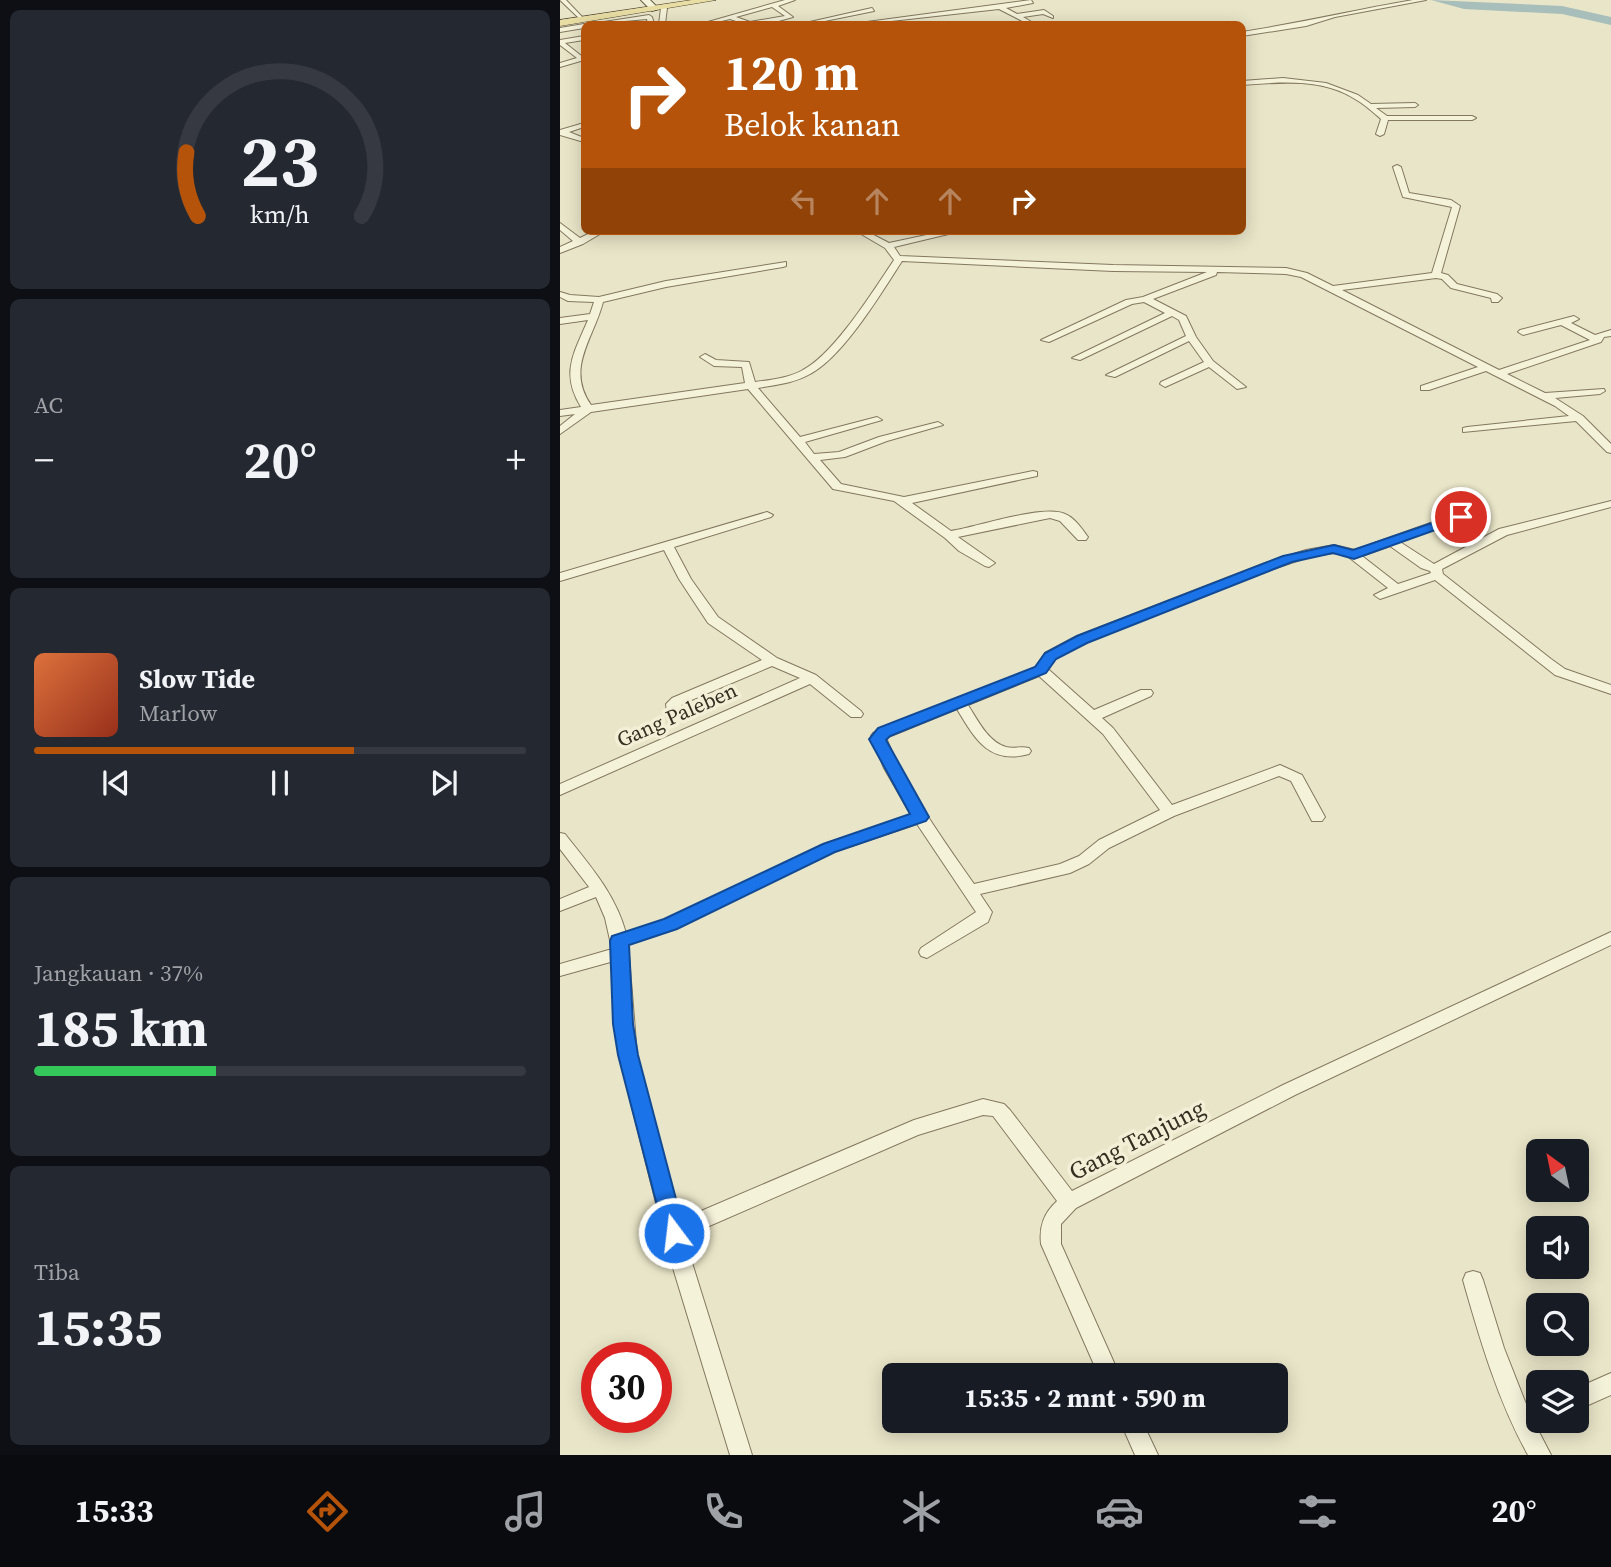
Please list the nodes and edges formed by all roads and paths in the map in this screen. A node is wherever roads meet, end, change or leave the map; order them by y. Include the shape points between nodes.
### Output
1 (563, 0) edge
2 (645, 0) edge
3 (711, 0) edge
4 (792, 0) edge
5 (982, 0) edge
6 (1423, 0) edge
7 (1031, 2) edge
8 (860, 3) dead end
9 (773, 5) junction
10 (726, 7) dead end
11 (1001, 7) junction
12 (660, 8) junction
13 (872, 10) junction
14 (746, 13) junction
15 (1014, 16) junction
16 (731, 17) junction
17 (1051, 17) dead end
18 (887, 19) junction
19 (585, 21) edge
20 (597, 21) edge
21 (606, 21) edge
22 (651, 21) edge
23 (662, 21) edge
24 (717, 21) edge
25 (741, 21) edge
26 (778, 21) edge
27 (819, 21) edge
28 (874, 21) edge
29 (893, 21) edge
30 (1025, 21) edge
31 (560, 23) edge
32 (581, 23) edge
33 (581, 25) edge
34 (560, 30) edge
35 (1246, 33) edge
36 (581, 38) edge
37 (560, 42) edge
38 (581, 48) edge
39 (572, 50) junction
40 (560, 53) edge
41 (581, 58) edge
42 (581, 59) edge
43 (560, 65) edge
44 (1334, 80) dead end
45 (1246, 83) edge
46 (1324, 83) junction
47 (1342, 90) junction
48 (1320, 94) dead end
49 (1415, 105) dead end
50 (1372, 106) junction
51 (1385, 118) junction
52 (1472, 118) dead end
53 (581, 126) edge
54 (560, 133) edge
55 (1380, 134) dead end
56 (581, 139) edge
57 (1397, 167) dead end
58 (560, 226) edge
59 (593, 235) edge
60 (869, 235) edge
61 (938, 235) edge
62 (580, 242) junction
63 (887, 246) junction
64 (560, 250) edge
65 (898, 258) junction
66 (783, 264) dead end
67 (1217, 271) junction
68 (1436, 275) junction
69 (1332, 289) junction
70 (562, 294) dead end
71 (1145, 299) junction
72 (599, 300) junction
73 (1495, 300) dead end
74 (1174, 312) junction
75 (596, 316) junction
76 (1574, 320) dead end
77 (560, 321) edge
78 (1562, 322) junction
79 (1523, 332) dead end
80 (1611, 333) edge
81 (1191, 337) junction
82 (1046, 340) dead end
83 (1598, 340) junction
84 (705, 357) dead end
85 (1077, 358) dead end
86 (1210, 363) junction
87 (1483, 368) junction
88 (1496, 374) junction
89 (1111, 375) dead end
90 (1165, 384) dead end
91 (751, 386) junction
92 (1241, 387) dead end
93 (1425, 387) dead end
94 (1600, 391) dead end
95 (1542, 396) junction
96 (588, 409) junction
97 (560, 413) edge
98 (1579, 418) junction
99 (877, 420) dead end
100 (938, 425) dead end
101 (560, 430) edge
102 (1467, 430) dead end
103 (798, 441) junction
104 (1611, 450) edge
105 (813, 457) junction
106 (1033, 474) dead end
107 (902, 501) junction
108 (1611, 504) edge
109 (1476, 510) dead end
110 (767, 515) dead end
111 (948, 535) junction
112 (1082, 537) dead end
113 (1391, 541) junction
114 (668, 546) junction
115 (1354, 555) junction
116 (989, 563) dead end
117 (1436, 572) junction
118 (560, 577) edge
119 (1395, 589) junction
120 (1380, 595) dead end
121 (772, 661) junction
122 (1041, 670) junction
123 (811, 678) junction
124 (1611, 690) edge
125 (1146, 693) dead end
126 (960, 702) junction
127 (856, 714) dead end
128 (1093, 716) junction
129 (673, 719) dead end
130 (1024, 751) dead end
131 (560, 790) edge
132 (1168, 812) junction
133 (920, 817) junction
134 (1317, 817) dead end
135 (560, 838) edge
136 (599, 889) junction
137 (969, 891) junction
138 (560, 905) edge
139 (1611, 938) edge
140 (620, 947) junction
141 (927, 952) dead end
142 (560, 970) edge
143 (1069, 1202) junction
144 (674, 1233) junction
145 (1473, 1280) dead end
146 (1104, 1363) edge
147 (1611, 1384) edge
148 (1589, 1394) edge
149 (1526, 1413) edge
150 (1137, 1433) edge
151 (1534, 1433) edge
152 (741, 1455) edge
153 (1147, 1455) edge
154 (1540, 1455) edge

1 - 19 street
2 - 12 street
3 - 12 main road
4 - 9 street
5 - 11 street
6 - 35 street
7 - 11 street
8 - 13 street
9 - 14 street
9 - 26 street via 790,17
10 - 14 street
11 - 15 street
11 - 18 street
12 - 20 main road
12 - 23 street
13 - 18 street
13 - 27 street
14 - 16 street
15 - 17 street via 1040,12
15 - 30 street
16 - 24 street
16 - 25 street
18 - 28 street
18 - 29 street
21 - 22 street via 644,17
31 - 32 main road
33 - 34 street
36 - 37 street
37 - 39 street
38 - 39 street
39 - 40 street
39 - 41 street
42 - 43 street
44 - 46 street
45 - 46 street
46 - 47 street
47 - 48 street
47 - 50 street
49 - 50 street
50 - 51 street
51 - 52 street
51 - 55 street
53 - 54 street
54 - 56 street
57 - 68 street via 1406,195 1456,206
58 - 62 street
59 - 62 street
60 - 63 street
61 - 63 street
62 - 64 street
63 - 65 street
65 - 67 street
65 - 91 street via 816,366 789,379
66 - 72 street
67 - 69 street via 1286,271
67 - 71 street
68 - 69 street
68 - 73 street
69 - 87 street
70 - 72 street
71 - 74 street
71 - 82 street
72 - 75 street
74 - 81 street via 1183,318
74 - 85 street
75 - 77 street
75 - 96 street via 576,359 575,385
76 - 78 street
78 - 79 street
78 - 83 street
80 - 83 street
81 - 86 street
81 - 89 street
83 - 88 street
84 - 91 street via 714,363 746,364
86 - 90 street
86 - 92 street
87 - 88 street
87 - 93 street via 1459,382
88 - 95 street
91 - 96 street
91 - 103 street
94 - 95 street
95 - 98 street
96 - 97 street
96 - 101 street
98 - 102 street
98 - 104 street
99 - 103 street
100 - 105 street via 841,455
103 - 105 street
105 - 107 street via 837,487
106 - 107 street
107 - 111 street
108 - 117 street via 1503,533
109 - 113 street
110 - 114 street
111 - 112 street via 1051,514 1070,523
111 - 116 street
113 - 115 street
113 - 117 street
114 - 118 street
114 - 121 street via 713,620
115 - 119 street
115 - 122 street via 1334,549 1288,559 1082,639 1050,656
117 - 119 street
117 - 124 street via 1546,663
119 - 120 street
121 - 123 street
121 - 129 street via 677,701
122 - 126 street
122 - 128 street
123 - 127 street
123 - 131 street, Gang Paleben
125 - 128 street
126 - 130 street via 990,746 1013,754
126 - 133 street via 884,732 877,739
128 - 132 street
132 - 134 street via 1281,765 1297,778
132 - 137 street via 1063,869
133 - 137 street
133 - 140 street via 829,848
135 - 136 street
136 - 138 street
136 - 140 street
137 - 141 street via 984,915
139 - 143 street, Gang Tanjung via 1277,1096
140 - 142 street
140 - 144 street via 628,1055
143 - 144 street, Gang Tanjung via 1004,1115 992,1106 914,1128
143 - 146 street via 1051,1218 1048,1231
144 - 152 street
145 - 149 street via 1498,1364
147 - 148 street
150 - 153 street
151 - 154 street

